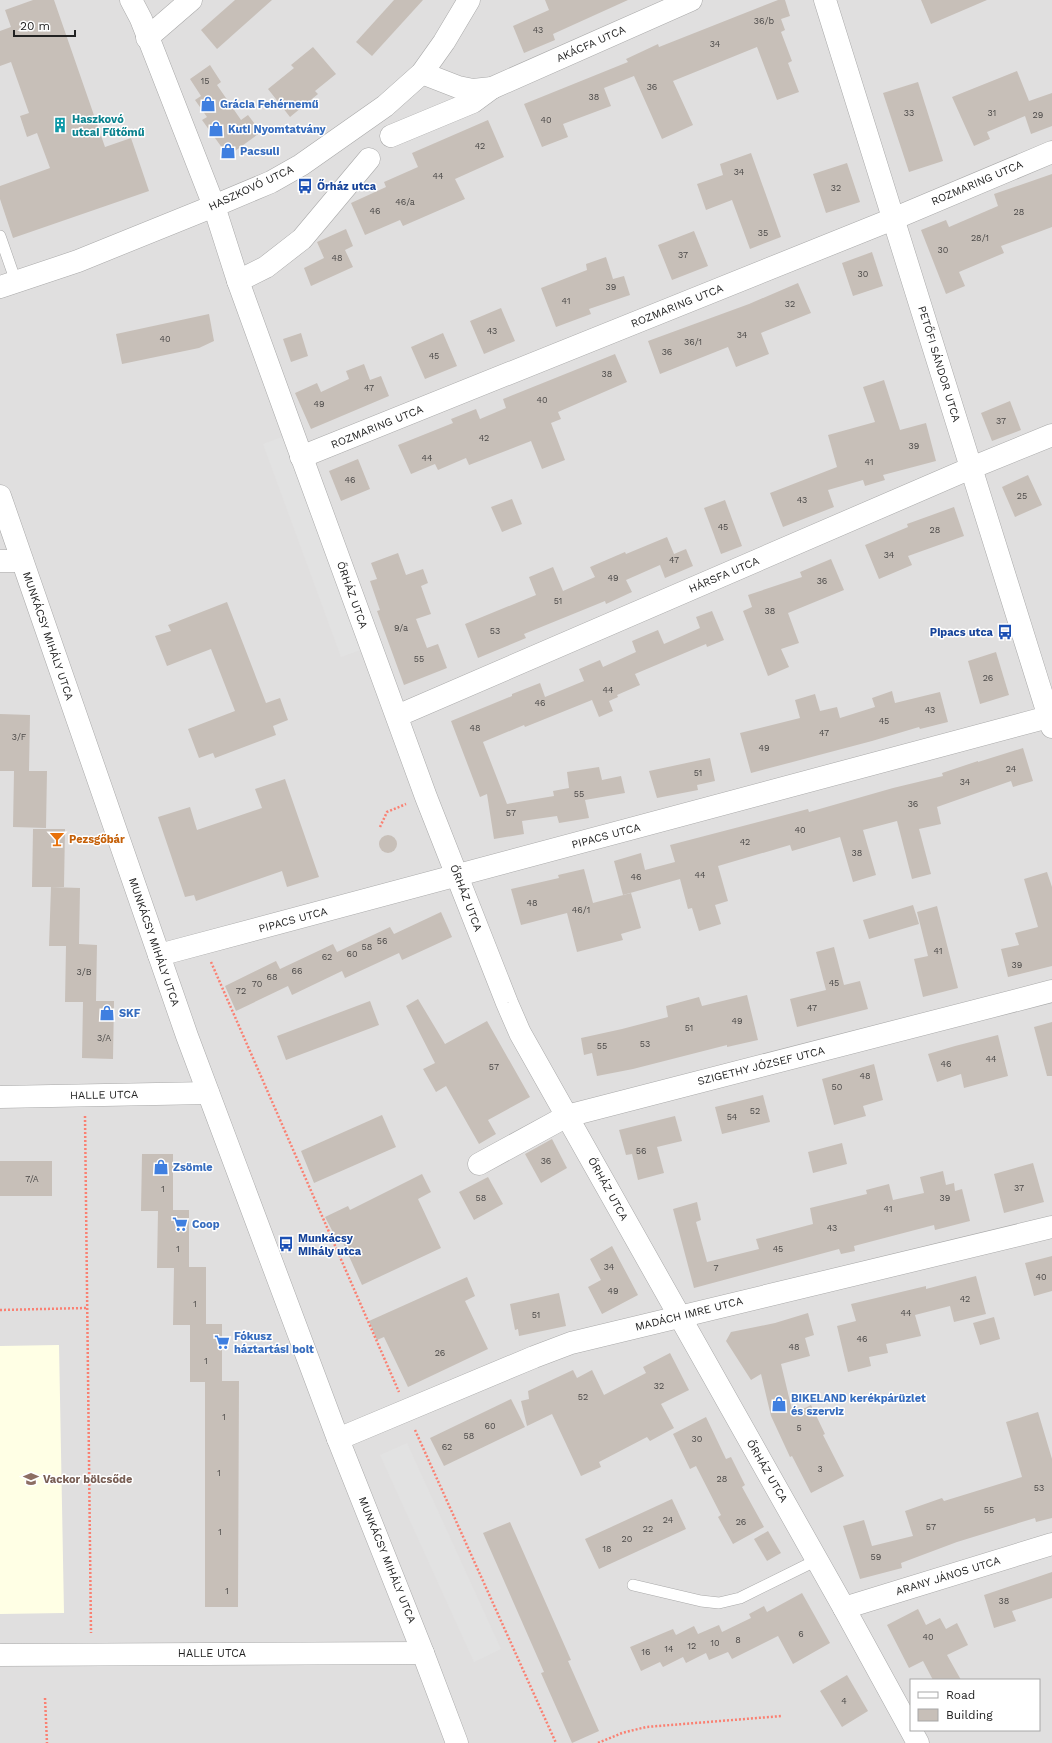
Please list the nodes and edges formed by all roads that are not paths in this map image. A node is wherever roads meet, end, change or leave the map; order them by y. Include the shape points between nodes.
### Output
1 (131, 0) edge
2 (191, 0) edge
3 (469, 0) edge
4 (691, 0) edge
5 (824, 0) edge
6 (147, 38) junction
7 (422, 73) junction
8 (492, 88) junction
9 (391, 136) dead end
10 (1052, 152) edge
11 (369, 159) dead end
12 (214, 206) junction
13 (893, 219) junction
14 (0, 236) edge
15 (238, 281) junction
16 (8, 284) edge
17 (1052, 435) edge
18 (302, 457) junction
19 (971, 468) junction
20 (0, 496) edge
21 (0, 561) edge
22 (22, 561) junction
23 (397, 716) junction
24 (1051, 720) edge
25 (458, 876) junction
26 (159, 955) junction
27 (1052, 991) edge
28 (208, 1093) junction
29 (0, 1097) edge
30 (567, 1116) junction
31 (478, 1164) dead end
32 (1052, 1226) edge
33 (679, 1316) junction
34 (338, 1439) junction
35 (1052, 1544) edge
36 (817, 1560) junction
37 (633, 1585) dead end
38 (844, 1608) junction
39 (424, 1653) junction
40 (0, 1655) edge
41 (910, 1728) edge
42 (911, 1731) edge
43 (457, 1743) edge
44 (918, 1743) edge

1 - 6 street, ŐRHÁZ UTCA
2 - 6 street
3 - 7 street, HASZKOVÓ UTCA
4 - 8 street, AKÁCFA UTCA
5 - 13 street, PETŐFI SÁNDOR UTCA
6 - 12 street, ŐRHÁZ UTCA
7 - 8 street, AKÁCFA UTCA via 458,87 473,90
7 - 12 street, HASZKOVÓ UTCA via 385,106 301,165 271,182
8 - 9 street, AKÁCFA UTCA via 473,102
10 - 13 street, ROZMARING UTCA
11 - 15 street via 302,239 266,267
12 - 15 street, ŐRHÁZ UTCA
12 - 16 street, HASZKOVÓ UTCA via 78,261
13 - 18 street, ROZMARING UTCA
13 - 19 street, PETŐFI SÁNDOR UTCA
14 - 16 lane
15 - 18 street, ŐRHÁZ UTCA
17 - 19 street, HÁRSFA UTCA
18 - 23 street, ŐRHÁZ UTCA
19 - 23 street, HÁRSFA UTCA
19 - 24 street, PETŐFI SÁNDOR UTCA
20 - 22 street, MUNKÁCSY MIHÁLY UTCA
21 - 22 street
22 - 26 street, MUNKÁCSY MIHÁLY UTCA
23 - 25 street, ŐRHÁZ UTCA
24 - 25 street, PIPACS UTCA
25 - 26 street, PIPACS UTCA
25 - 30 street, ŐRHÁZ UTCA via 520,1033
26 - 28 street, MUNKÁCSY MIHÁLY UTCA
27 - 30 street, SZIGETHY JÓZSEF UTCA
28 - 29 street, HALLE UTCA
28 - 34 street, MUNKÁCSY MIHÁLY UTCA
30 - 31 street, SZIGETHY JÓZSEF UTCA
30 - 33 street, ŐRHÁZ UTCA
32 - 33 street, MADÁCH IMRE UTCA
33 - 34 street, MADÁCH IMRE UTCA via 571,1343
33 - 36 street, ŐRHÁZ UTCA
34 - 39 street, MUNKÁCSY MIHÁLY UTCA
35 - 38 street, ARANY JÁNOS UTCA
36 - 37 lane via 740,1598 719,1602 701,1601
36 - 38 street, ŐRHÁZ UTCA
38 - 41 street, ŐRHÁZ UTCA
39 - 40 street, HALLE UTCA
39 - 43 street, MUNKÁCSY MIHÁLY UTCA
42 - 44 street, ŐRHÁZ UTCA

